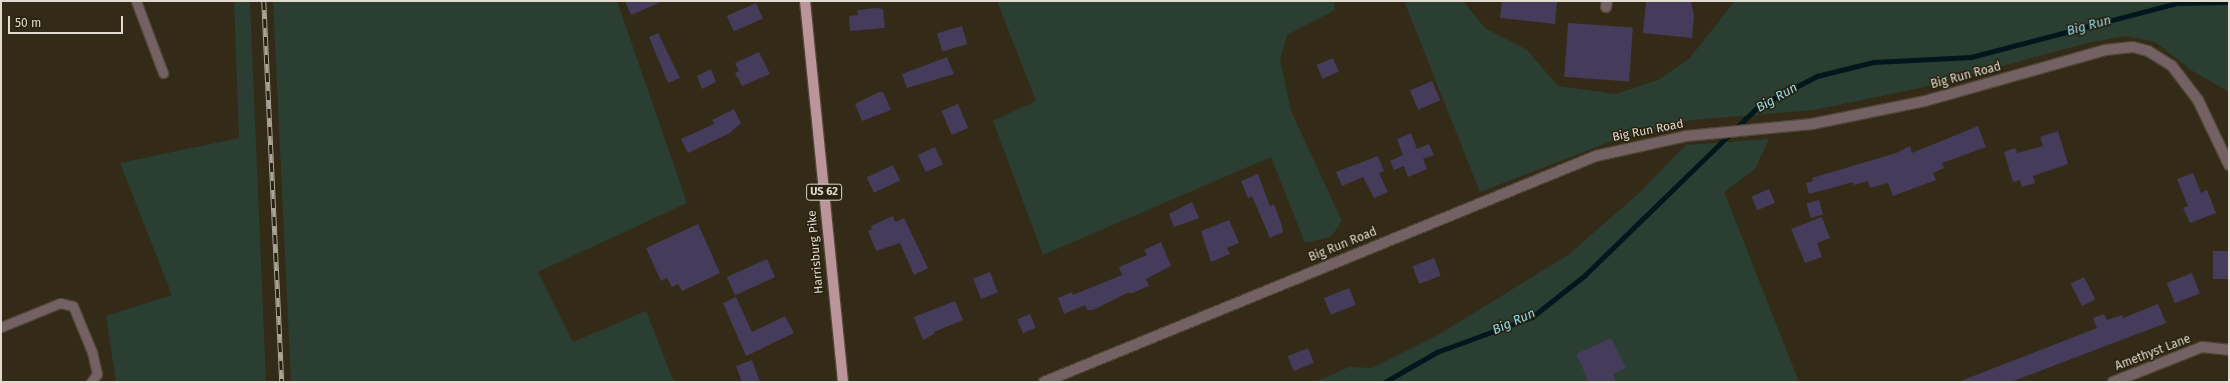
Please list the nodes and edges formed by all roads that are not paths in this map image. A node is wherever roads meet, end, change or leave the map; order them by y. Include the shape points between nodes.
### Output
1 (136, 1) edge
2 (805, 1) edge
3 (163, 73) dead end
4 (2229, 165) edge
5 (1, 327) edge
6 (2228, 347) edge
7 (91, 382) edge
8 (843, 382) edge
9 (1044, 382) edge
10 (2113, 382) edge

1 - 3 lane
2 - 8 main road, Harrisburg Pike / US 62
4 - 9 street, Big Run Road via 2211,124 2182,77 2161,57 2133,47 2077,56 1925,101 1812,124 1686,136 1596,156
5 - 7 lane via 60,303 73,306 92,352 97,374
6 - 10 street, Amethyst Lane via 2202,347

